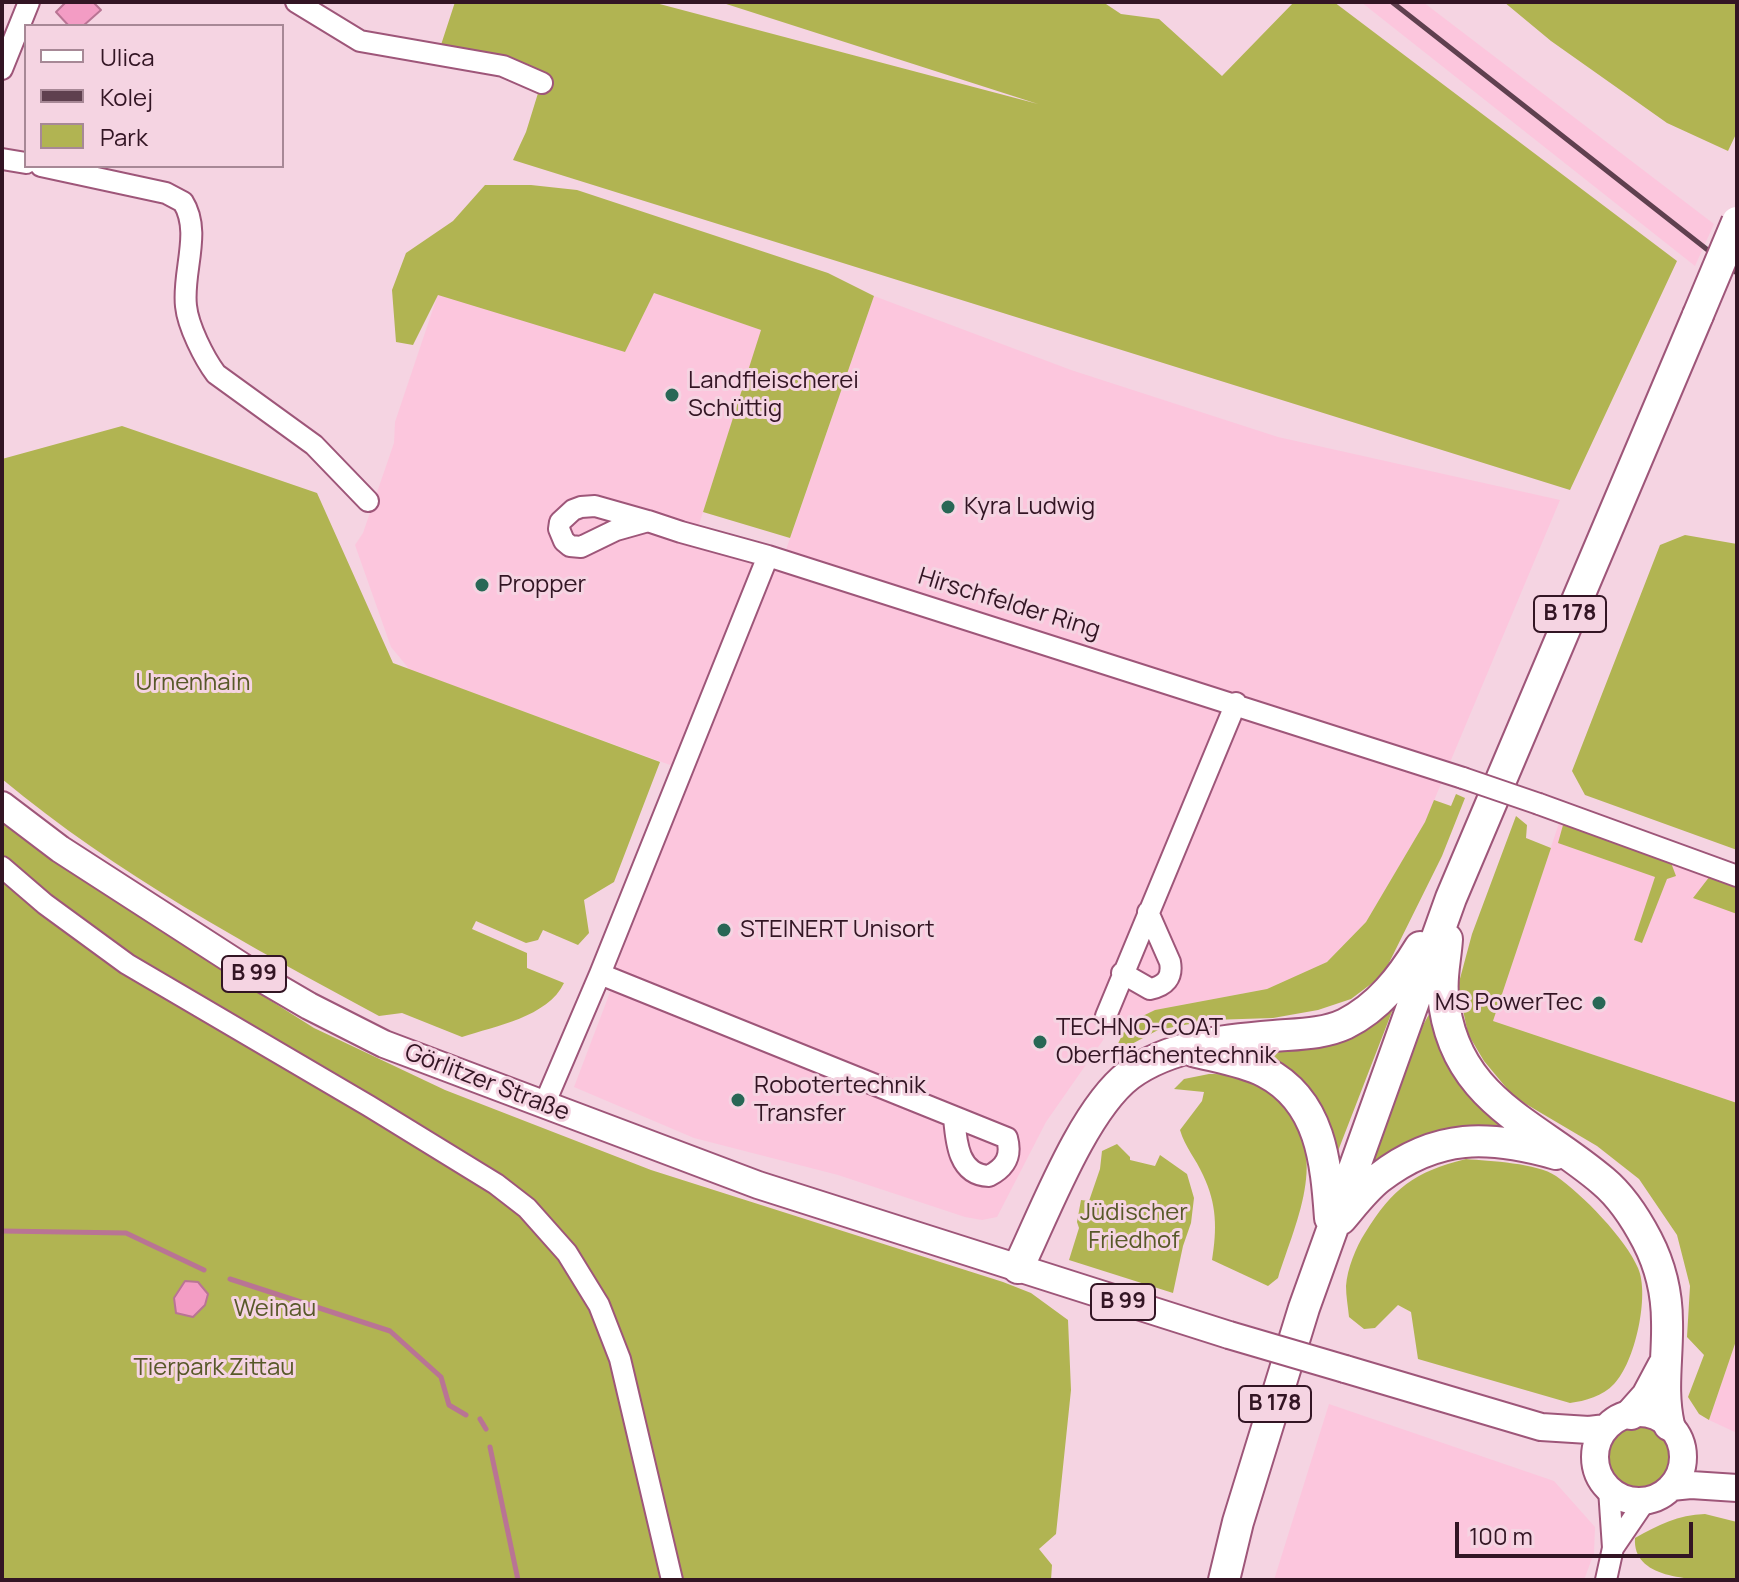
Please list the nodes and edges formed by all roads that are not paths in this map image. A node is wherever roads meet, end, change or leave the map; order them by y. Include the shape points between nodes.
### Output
1 (29, 2) edge
2 (296, 2) edge
3 (2, 69) edge
4 (542, 83) dead end
5 (2, 159) edge
6 (24, 163) edge
7 (50, 168) edge
8 (1737, 222) edge
9 (368, 501) dead end
10 (648, 521) dead end
11 (768, 556) junction
12 (1236, 703) junction
13 (2, 805) edge
14 (2, 867) edge
15 (1737, 876) edge
16 (1451, 898) junction
17 (1148, 912) junction
18 (1122, 973) junction
19 (600, 974) junction
20 (1106, 1016) dead end
21 (1187, 1050) junction
22 (544, 1105) junction
23 (954, 1117) dead end
24 (1576, 1160) junction
25 (1331, 1229) junction
26 (1018, 1268) junction
27 (1664, 1365) junction
28 (1618, 1421) junction
29 (1669, 1425) junction
30 (1541, 1427) junction
31 (1682, 1452) junction
32 (1595, 1462) junction
33 (1737, 1486) edge
34 (1671, 1487) junction
35 (1609, 1489) junction
36 (1645, 1501) junction
37 (1613, 1548) junction
38 (672, 1580) edge
39 (1224, 1580) edge
40 (1608, 1580) edge

1 - 3 street
2 - 4 street via 360,41 503,66
5 - 6 street
7 - 9 street via 166,193 183,202 191,225 186,307 205,359 216,374 314,445
8 - 16 highway, B 178, bridge
10 - 11 street, Hirschfelder Ring
11 - 12 street, Hirschfelder Ring
11 - 19 street
12 - 15 street, Hirschfelder Ring, bridge
12 - 17 street
13 - 22 main road, Görlitzer Straße / B 99 via 60,849 309,1006 384,1044
14 - 38 street via 127,964 382,1114 527,1208 567,1253 599,1305 620,1359
16 - 21 highway via 1401,978 1372,1008 1343,1025
16 - 24 highway via 1442,990 1452,1037 1471,1076 1496,1103
16 - 25 highway, B 178
17 - 18 street
17 - 18 street via 1170,962 1169,979 1150,989
18 - 20 street
19 - 22 street
19 - 23 street
21 - 25 highway via 1265,1072 1295,1094 1315,1123 1326,1165
21 - 26 highway via 1160,1057 1130,1075 1094,1113
22 - 26 main road, Görlitzer Straße / B 99 via 758,1185
24 - 25 highway via 1525,1145 1447,1142 1377,1179
24 - 27 highway via 1606,1183 1635,1219 1657,1263 1666,1305
25 - 39 highway, B 178
26 - 30 main road, B 99, bridge
27 - 28 highway via 1647,1396
27 - 29 highway
28 - 29 main road via 1652,1415
28 - 30 main road, B 99 via 1589,1430
28 - 32 main road via 1595,1450
29 - 31 main road
30 - 32 main road, B 99
31 - 33 main road
31 - 34 main road via 1682,1467
32 - 35 main road
33 - 34 main road
34 - 36 main road
35 - 36 main road via 1622,1498
35 - 37 street
36 - 37 street
37 - 40 street

